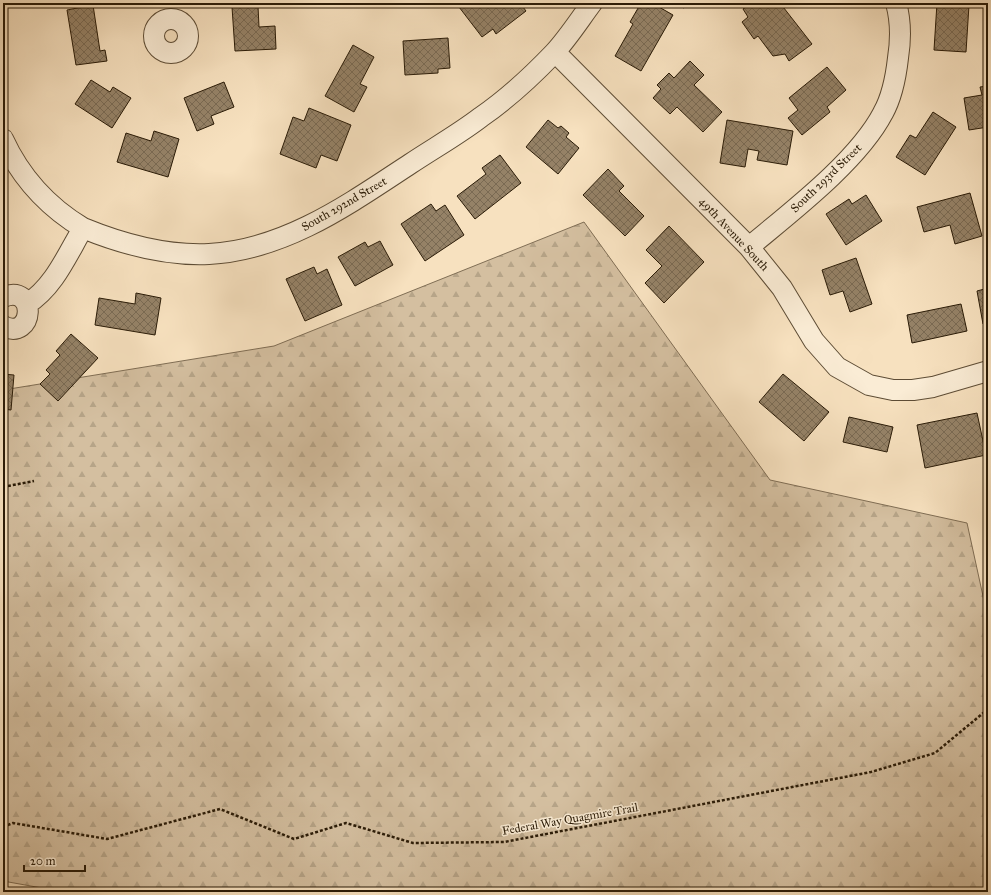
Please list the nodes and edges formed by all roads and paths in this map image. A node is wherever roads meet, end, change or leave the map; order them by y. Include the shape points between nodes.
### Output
1 (592, 3) edge
2 (896, 3) edge
3 (554, 52) junction
4 (3, 138) edge
5 (83, 228) junction
6 (750, 247) junction
7 (3, 298) edge
8 (27, 304) junction
9 (3, 326) edge
10 (988, 371) edge
11 (34, 480) dead end
12 (3, 488) edge
13 (988, 708) edge
14 (3, 827) edge

1 - 3 street, South 292nd Street
2 - 6 street, South 293rd Street via 900,20 899,54 883,112 864,141 845,163
3 - 5 street, South 292nd Street via 482,117 350,203 276,240 232,251 184,254 132,245
3 - 6 street, 49th Avenue South
4 - 5 street, South 292nd Street via 16,163 37,190 68,219
5 - 8 street via 49,285
6 - 10 street, 49th Avenue South via 782,288 818,346 837,367 853,378 868,385 893,390 913,390 933,387
7 - 8 street via 16,295
8 - 9 street via 29,310 25,323 13,329
11 - 12 path
13 - 14 path, Federal Way Quagmire Trail via 935,753 871,772 504,842 413,843 346,823 294,839 220,809 107,839 13,823

